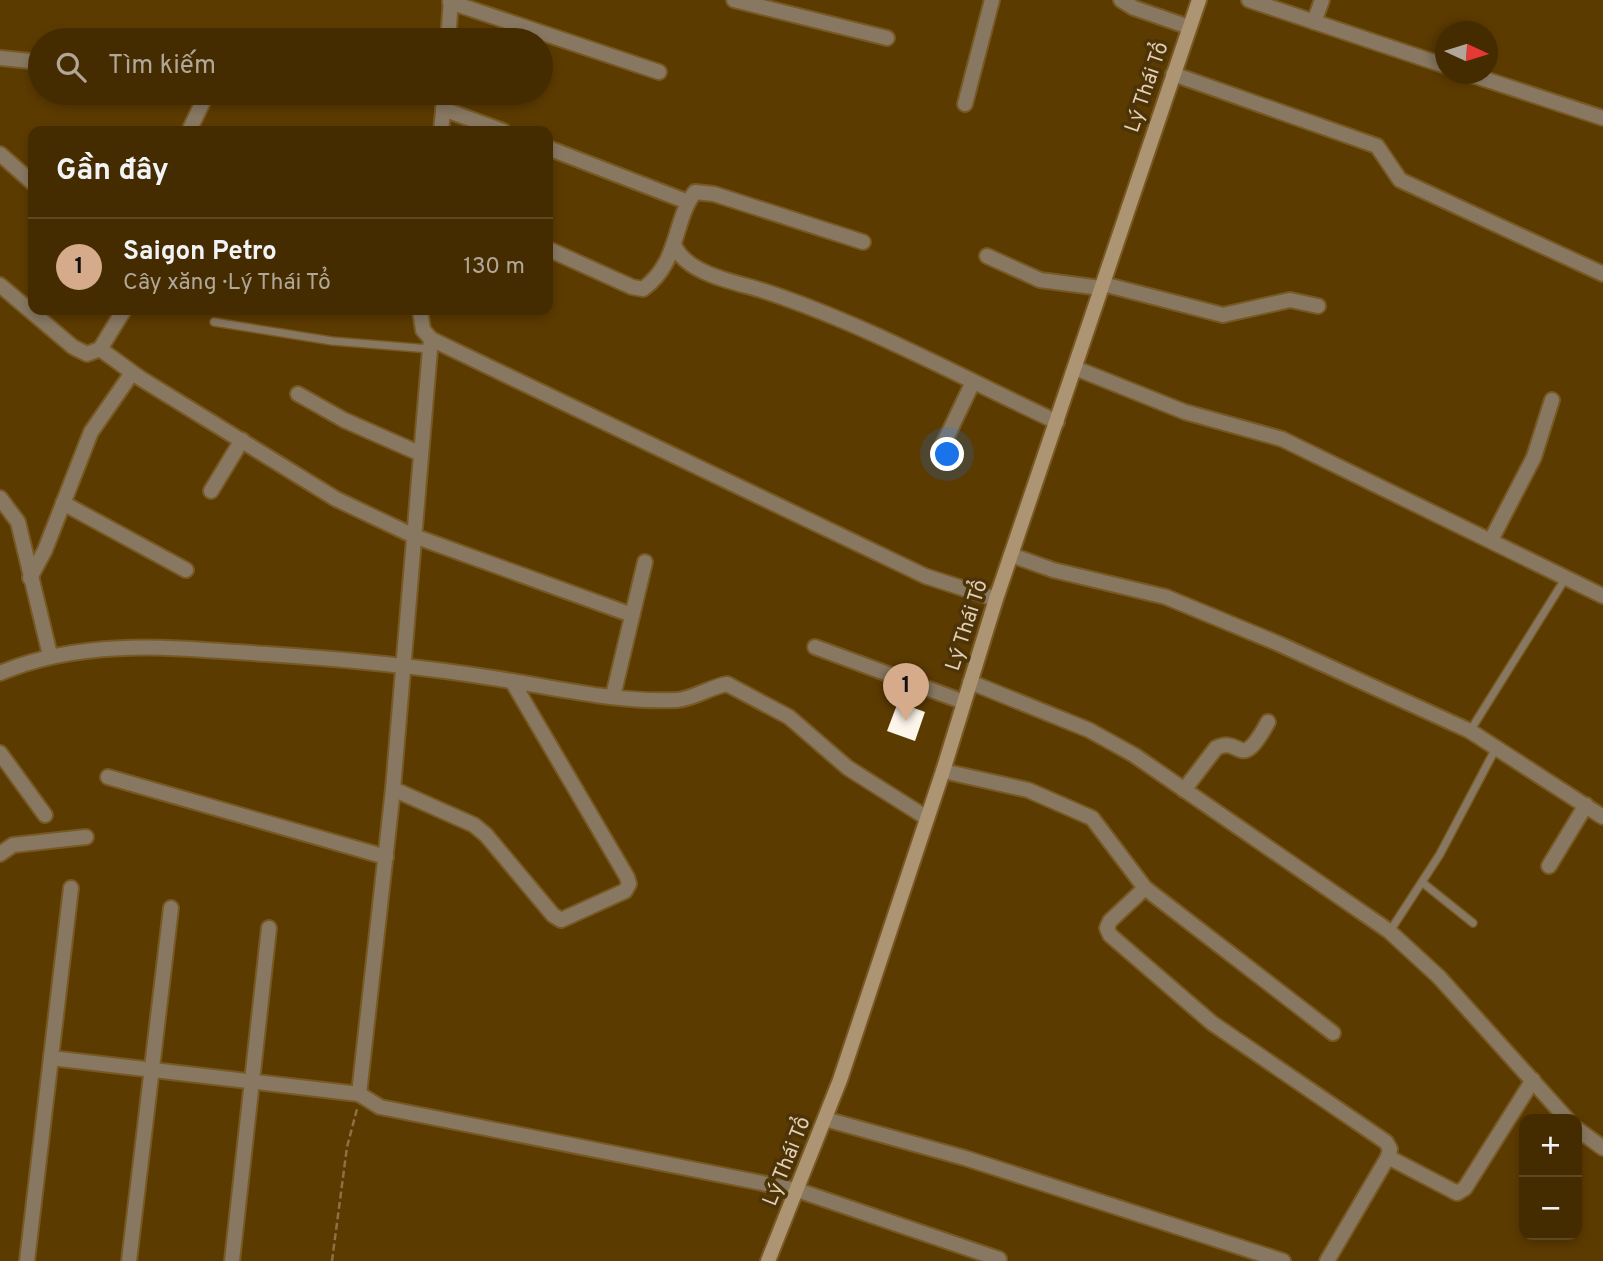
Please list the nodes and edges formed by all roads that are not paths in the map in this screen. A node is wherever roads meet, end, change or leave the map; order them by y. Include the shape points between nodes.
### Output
1 (734, 0) edge
2 (992, 0) edge
3 (1121, 0) edge
4 (1199, 0) edge
5 (1249, 0) edge
6 (1322, 0) edge
7 (451, 1) edge
8 (1314, 22) junction
9 (1189, 27) junction
10 (449, 28) edge
11 (530, 28) edge
12 (553, 36) edge
13 (887, 38) dead end
14 (0, 58) edge
15 (28, 61) edge
16 (1435, 62) edge
17 (659, 72) dead end
18 (1173, 74) junction
19 (1498, 84) edge
20 (965, 104) dead end
21 (202, 105) edge
22 (443, 105) edge
23 (443, 109) junction
24 (1603, 118) edge
25 (192, 126) edge
26 (441, 126) edge
27 (489, 126) edge
28 (553, 150) edge
29 (0, 153) edge
30 (28, 178) edge
31 (688, 202) junction
32 (863, 242) dead end
33 (675, 247) junction
34 (553, 251) edge
35 (987, 256) dead end
36 (1603, 274) edge
37 (0, 285) edge
38 (1102, 286) junction
39 (1318, 306) dead end
40 (28, 309) edge
41 (35, 315) edge
42 (121, 315) edge
43 (421, 315) edge
44 (214, 323) dead end
45 (431, 344) junction
46 (100, 349) junction
47 (1075, 368) junction
48 (132, 373) junction
49 (972, 382) junction
50 (298, 394) dead end
51 (1552, 400) dead end
52 (1057, 422) junction
53 (242, 440) junction
54 (940, 451) dead end
55 (421, 453) junction
56 (211, 491) dead end
57 (0, 498) edge
58 (63, 503) junction
59 (414, 536) junction
60 (1491, 540) junction
61 (1011, 555) junction
62 (645, 562) dead end
63 (186, 570) dead end
64 (30, 578) junction
65 (1565, 579) junction
66 (1603, 596) edge
67 (996, 599) junction
68 (632, 615) junction
69 (816, 647) dead end
70 (50, 655) junction
71 (404, 664) junction
72 (0, 673) edge
73 (512, 681) junction
74 (970, 682) junction
75 (613, 696) junction
76 (964, 702) junction
77 (1268, 722) dead end
78 (1469, 731) junction
79 (1496, 748) junction
80 (0, 753) edge
81 (943, 771) junction
82 (108, 777) dead end
83 (393, 789) junction
84 (1184, 790) junction
85 (1586, 804) junction
86 (45, 815) dead end
87 (1603, 817) edge
88 (927, 818) junction
89 (86, 837) dead end
90 (0, 854) edge
91 (386, 857) junction
92 (1549, 866) dead end
93 (1423, 883) junction
94 (71, 888) dead end
95 (1145, 888) junction
96 (171, 908) dead end
97 (1473, 923) dead end
98 (269, 928) dead end
99 (1389, 931) junction
100 (1333, 1033) dead end
101 (51, 1058) junction
102 (151, 1069) junction
103 (1532, 1080) junction
104 (253, 1081) junction
105 (359, 1094) junction
106 (1563, 1114) edge
107 (825, 1119) junction
108 (1582, 1133) edge
109 (1603, 1148) edge
110 (1388, 1157) junction
111 (797, 1190) junction
112 (999, 1259) dead end
113 (27, 1261) edge
114 (129, 1261) edge
115 (232, 1261) edge
116 (768, 1261) edge
117 (1283, 1261) edge
118 (1327, 1261) edge

1 - 13 street
2 - 20 street
3 - 9 street
4 - 9 main road, Lý Thái Tổ
5 - 8 street
6 - 8 street
7 - 10 street
7 - 11 street
8 - 16 street
9 - 18 main road, Lý Thái Tổ
12 - 17 street
14 - 15 street
18 - 36 street via 1377,146 1401,180
18 - 38 main road, Lý Thái Tổ
19 - 24 street
21 - 25 street
22 - 23 street
23 - 26 street
23 - 27 street
28 - 31 street
29 - 30 street
31 - 32 street via 695,192 713,194
31 - 33 street
33 - 34 street via 643,289
33 - 49 street via 680,257 710,274 813,307
35 - 38 street via 1040,280
37 - 40 street
38 - 39 street via 1223,315 1290,300
38 - 47 main road, Lý Thái Tổ
41 - 46 street via 74,348 87,354
42 - 46 street
43 - 45 street
44 - 45 lane via 332,341
45 - 55 street
45 - 67 street via 925,576
46 - 48 street
47 - 52 main road, Lý Thái Tổ
47 - 60 street via 1185,412 1282,439
48 - 53 street
48 - 58 street via 91,432
49 - 52 street
49 - 54 street
50 - 55 street via 344,420
51 - 60 street via 1537,449
52 - 61 main road, Lý Thái Tổ
53 - 56 street
53 - 59 street via 337,499
55 - 59 street
57 - 64 street via 18,522
58 - 63 street
58 - 64 street
59 - 68 street
59 - 71 street
60 - 65 street
61 - 67 main road, Lý Thái Tổ
61 - 78 street via 1166,597
62 - 68 street
64 - 70 street
65 - 66 street
65 - 78 lane
67 - 74 main road, Lý Thái Tổ
68 - 75 street
69 - 76 street
70 - 71 street via 117,648 187,648
70 - 72 street
71 - 73 street
71 - 83 street
73 - 75 street
73 - 83 street via 627,877 625,891 561,920 474,825
74 - 76 main road, Lý Thái Tổ
74 - 84 street via 1089,730
75 - 88 street via 680,700 727,684 789,717 848,768
76 - 81 main road, Lý Thái Tổ
77 - 84 street via 1254,747 1246,751 1216,748
78 - 79 street
79 - 85 street
79 - 93 lane
80 - 86 street
81 - 88 main road, Lý Thái Tổ
81 - 95 street via 1028,790 1092,818
82 - 91 street
83 - 91 street
84 - 99 street
85 - 87 street
85 - 92 street
88 - 107 main road, Lý Thái Tổ
89 - 90 street via 13,845
91 - 105 street
93 - 97 lane
93 - 99 lane
94 - 101 street
95 - 100 street
95 - 110 street via 1110,921 1110,935 1212,1023 1386,1142
96 - 102 street
98 - 104 street
99 - 103 street via 1439,977
101 - 102 street
101 - 113 street
102 - 104 street
102 - 114 street
103 - 106 street
103 - 110 street via 1465,1188 1457,1193
104 - 105 street
104 - 115 street
105 - 111 street via 380,1107
107 - 111 main road, Lý Thái Tổ
107 - 117 street via 965,1158
108 - 109 street
110 - 118 street
111 - 112 street
111 - 116 main road, Lý Thái Tổ

